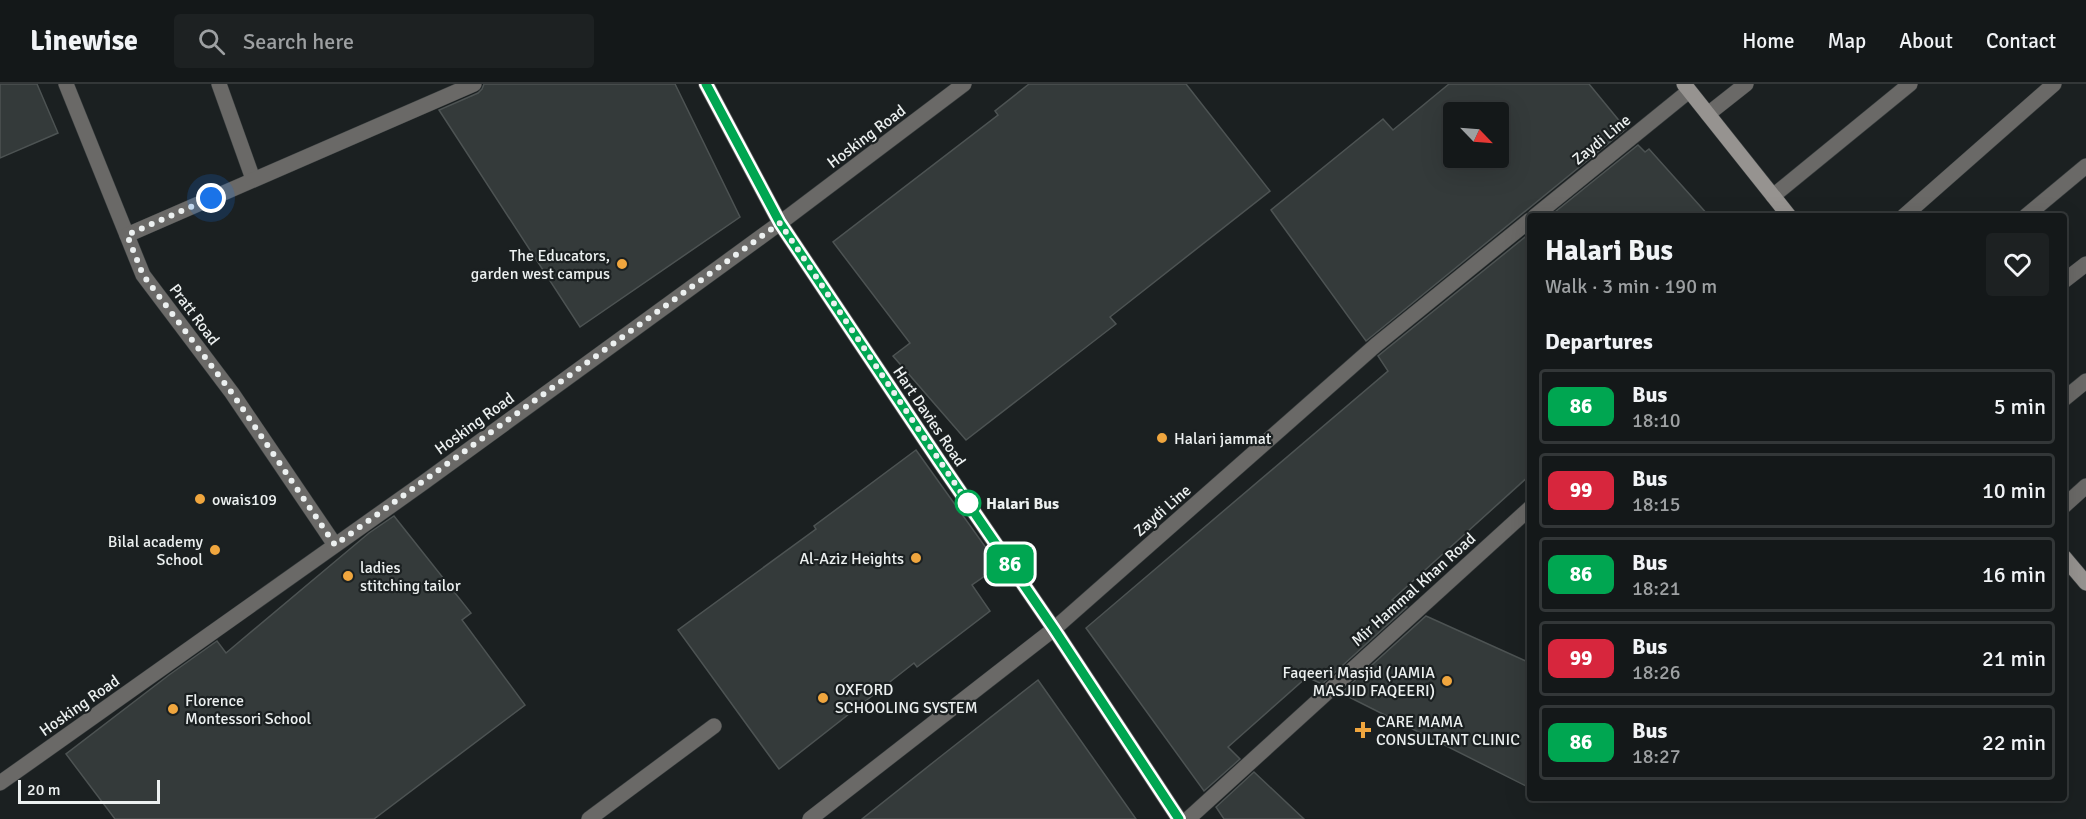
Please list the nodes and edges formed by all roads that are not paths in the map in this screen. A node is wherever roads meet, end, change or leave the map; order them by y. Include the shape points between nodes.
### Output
1 (66, 84) edge
2 (219, 84) edge
3 (474, 84) edge
4 (706, 84) edge
5 (964, 84) edge
6 (1746, 84) edge
7 (1910, 84) edge
8 (2054, 84) edge
9 (1687, 87) edge
10 (1708, 114) junction
11 (2086, 166) edge
12 (254, 179) junction
13 (1773, 196) junction
14 (1539, 213) edge
15 (1787, 213) edge
16 (1907, 213) edge
17 (2030, 213) edge
18 (1527, 222) edge
19 (780, 223) junction
20 (127, 235) junction
21 (2086, 264) edge
22 (2067, 279) edge
23 (2086, 381) edge
24 (2067, 397) edge
25 (2086, 486) edge
26 (2067, 503) edge
27 (1527, 511) edge
28 (335, 545) junction
29 (2067, 561) edge
30 (2086, 584) edge
31 (1054, 629) junction
32 (714, 726) dead end
33 (0, 783) edge
34 (589, 819) edge
35 (810, 819) edge
36 (1179, 819) edge
37 (1188, 819) edge

1 - 20 street, Pratt Road
2 - 12 street
3 - 12 street
4 - 19 street, Hart Davies Road
5 - 19 street, Hosking Road
6 - 10 street
7 - 13 street
8 - 16 street
9 - 10 main road
9 - 14 street, Zaydi Line
10 - 13 main road
11 - 17 street
12 - 20 street
13 - 15 main road
18 - 31 street, Zaydi Line via 1376,345
19 - 28 street, Hosking Road
19 - 31 street, Hart Davies Road
20 - 28 street, Pratt Road via 143,275 232,393
21 - 22 street
23 - 24 street
25 - 26 street
27 - 37 street, Mir Hammal Khan Road
28 - 33 street, Hosking Road
29 - 30 main road
31 - 35 street, Zaydi Line
31 - 36 street, Hart Davies Road
32 - 34 street

